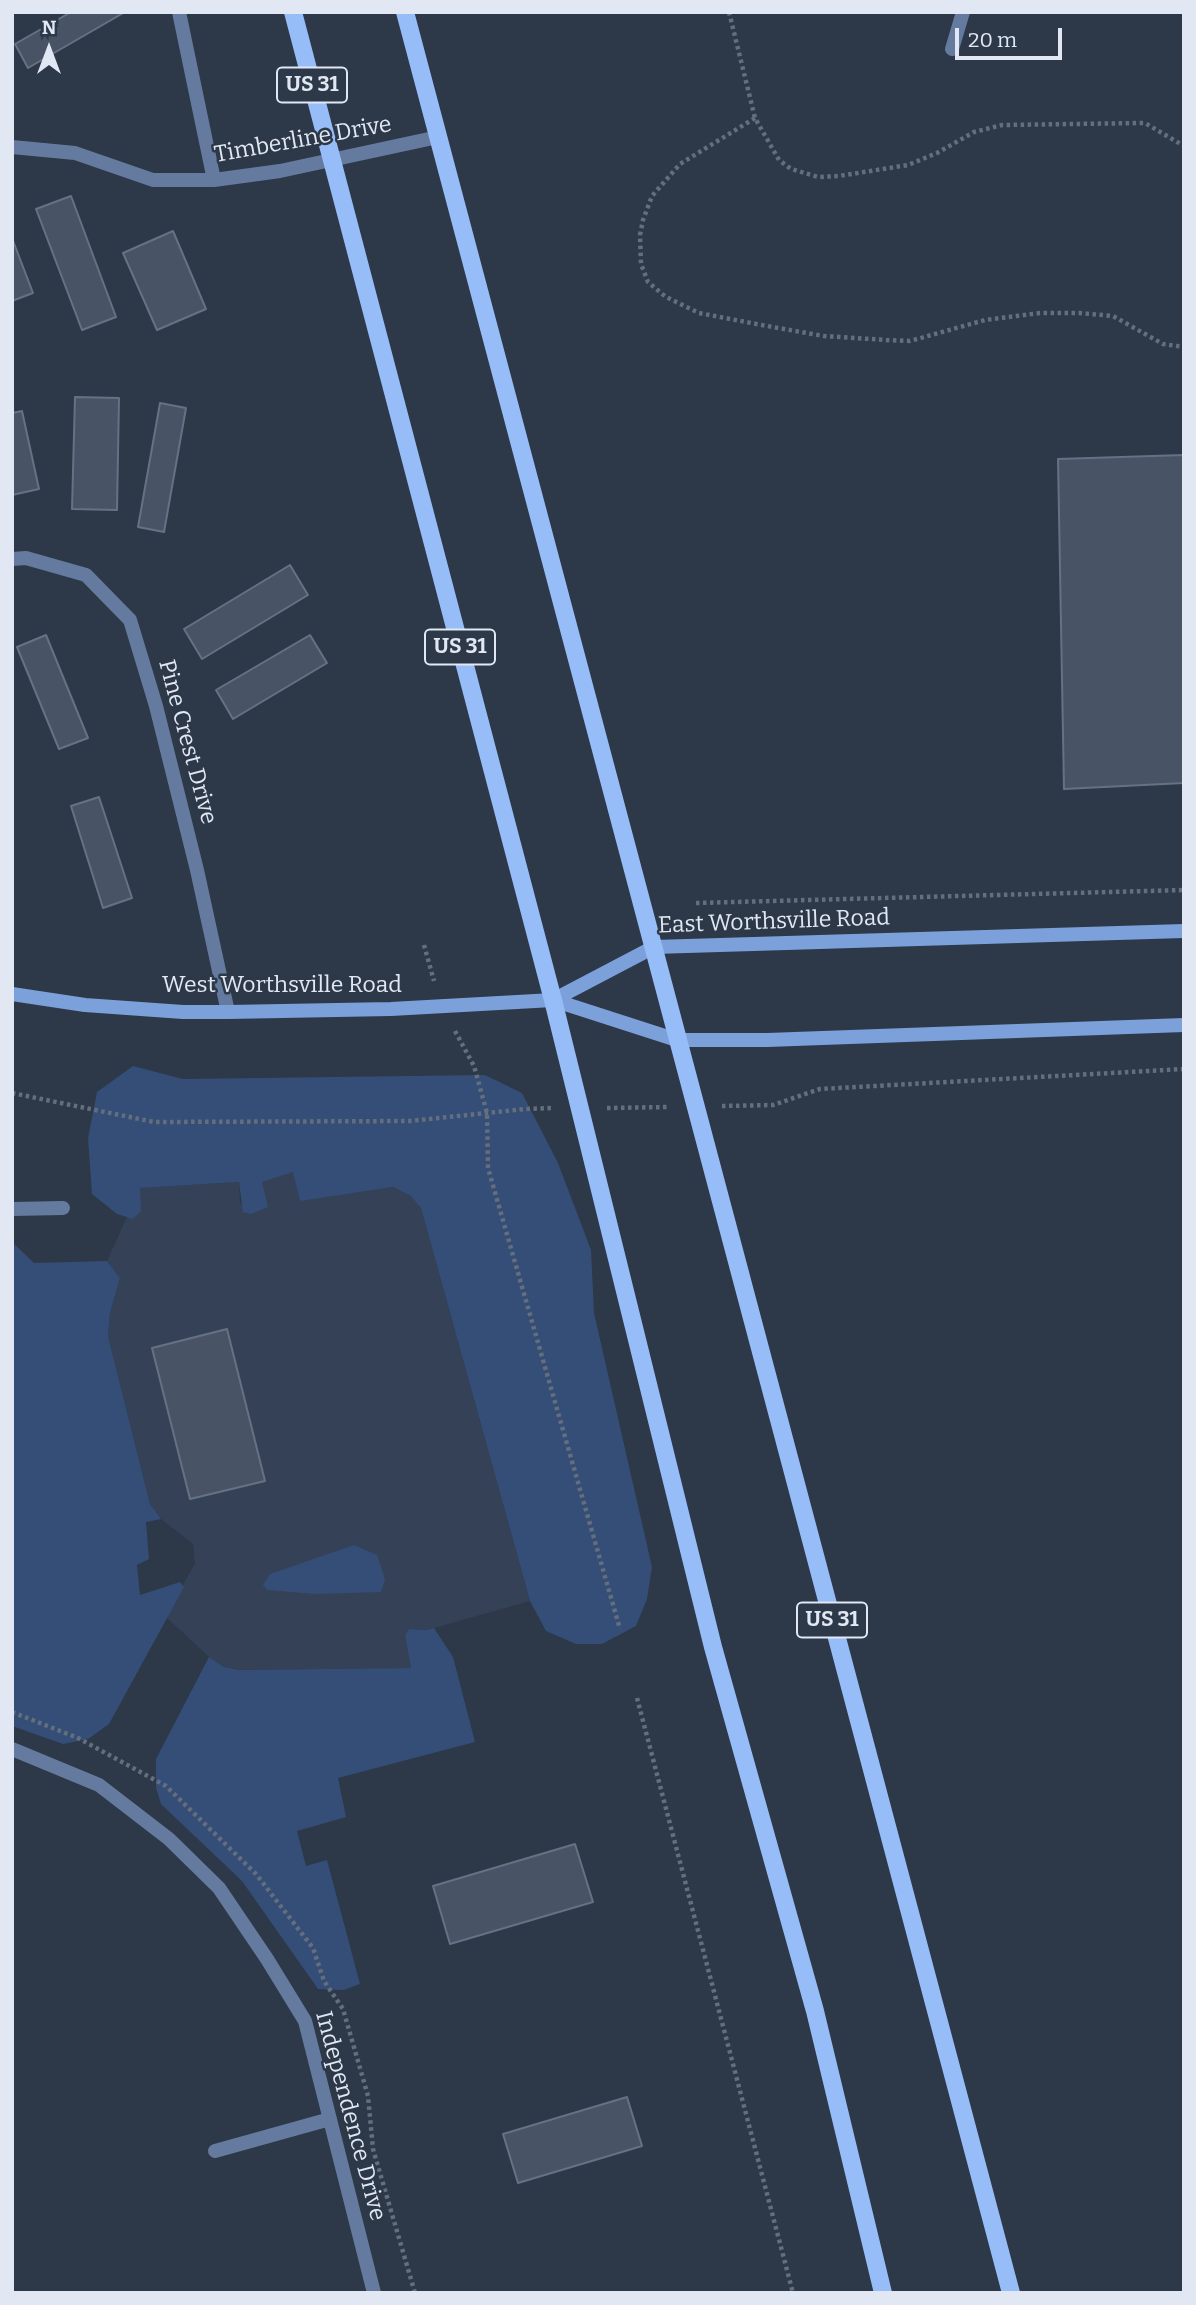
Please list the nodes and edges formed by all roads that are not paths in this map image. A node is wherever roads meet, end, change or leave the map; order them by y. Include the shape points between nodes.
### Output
1 (179, 12) edge
2 (293, 12) edge
3 (405, 12) edge
4 (963, 12) edge
5 (952, 49) dead end
6 (438, 137) junction
7 (12, 147) edge
8 (331, 159) junction
9 (214, 180) junction
10 (12, 559) edge
11 (1184, 931) edge
12 (654, 947) junction
13 (12, 994) edge
14 (553, 1000) junction
15 (228, 1012) junction
16 (1184, 1025) edge
17 (677, 1040) junction
18 (63, 1208) dead end
19 (12, 1209) edge
20 (12, 1749) edge
21 (330, 2119) junction
22 (215, 2151) dead end
23 (374, 2293) edge
24 (883, 2293) edge
25 (1011, 2293) edge

1 - 9 street
2 - 8 main road, US 31
3 - 6 main road, US 31
4 - 5 street
6 - 8 street, Timberline Drive
6 - 12 main road, US 31
7 - 9 street, Timberline Drive via 75,153 153,180
8 - 9 street, Timberline Drive
8 - 14 main road, US 31
10 - 15 street, Pine Crest Drive via 26,558 86,575 130,620 163,732
11 - 12 main road, East Worthsville Road
12 - 14 main road, East Worthsville Road
12 - 17 main road, US 31
13 - 15 main road, West Worthsville Road via 85,1005
14 - 15 main road, West Worthsville Road
14 - 17 main road
14 - 24 main road, US 31 via 713,1647 816,2011
16 - 17 main road
17 - 25 main road, US 31
18 - 19 street
20 - 21 street, Independence Drive via 99,1786 169,1839 219,1888 305,2021
21 - 22 street
21 - 23 street, Independence Drive

